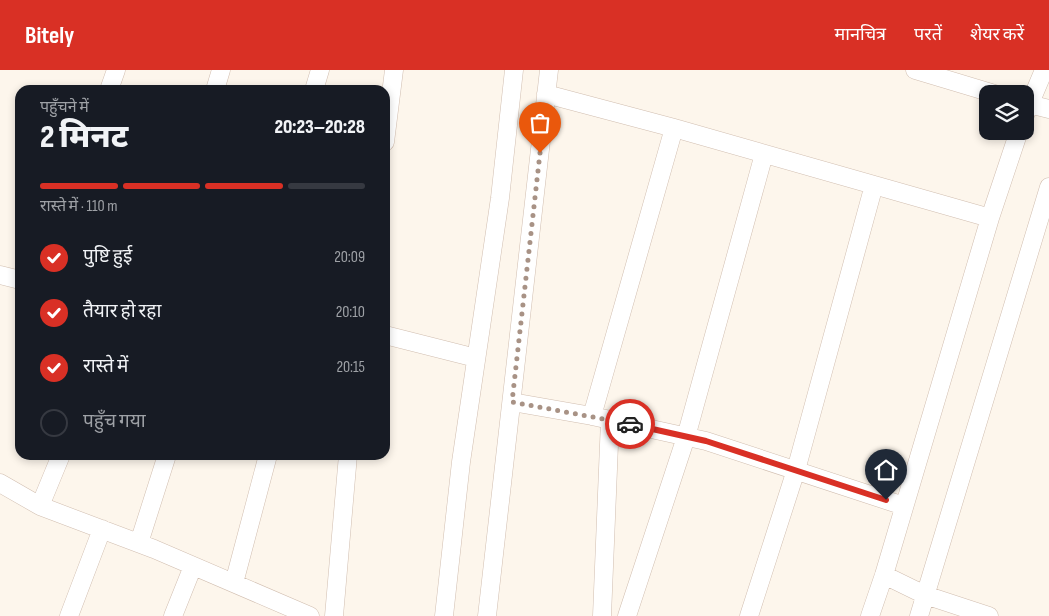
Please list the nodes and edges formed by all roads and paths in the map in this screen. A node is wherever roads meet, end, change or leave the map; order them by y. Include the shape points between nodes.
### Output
1 (116, 70) edge
2 (221, 70) edge
3 (320, 70) edge
4 (394, 70) edge
5 (514, 70) edge
6 (549, 70) edge
7 (915, 70) edge
8 (1044, 70) edge
9 (111, 85) edge
10 (216, 85) edge
11 (316, 85) edge
12 (979, 89) edge
13 (1034, 91) edge
14 (546, 94) junction
15 (390, 102) edge
16 (1034, 108) edge
17 (1049, 110) edge
18 (674, 128) junction
19 (1016, 140) edge
20 (764, 154) junction
21 (874, 185) junction
22 (1049, 187) edge
23 (990, 218) junction
24 (1042, 239) edge
25 (0, 275) edge
26 (15, 279) edge
27 (390, 335) edge
28 (476, 358) junction
29 (512, 402) junction
30 (592, 416) junction
31 (610, 420) junction
32 (686, 437) junction
33 (59, 460) edge
34 (165, 460) edge
35 (267, 460) edge
36 (348, 460) edge
37 (796, 470) junction
38 (0, 483) edge
39 (40, 506) junction
40 (904, 506) junction
41 (102, 530) junction
42 (140, 543) junction
43 (193, 566) junction
44 (884, 575) junction
45 (234, 583) junction
46 (925, 595) junction
47 (281, 610) edge
48 (69, 616) edge
49 (173, 616) edge
50 (310, 616) edge
51 (334, 616) edge
52 (444, 616) edge
53 (487, 616) edge
54 (602, 616) edge
55 (627, 616) edge
56 (749, 616) edge
57 (870, 616) edge
58 (919, 616) edge
59 (989, 616) edge

1 - 9 street
2 - 10 street
3 - 11 street
4 - 15 street
5 - 28 street via 500,198
6 - 14 street
7 - 12 street
8 - 13 street
14 - 18 street
14 - 29 street
16 - 17 street
18 - 20 street
18 - 30 street
19 - 23 street
20 - 21 street
20 - 32 street
21 - 23 street
21 - 37 street
22 - 24 street
23 - 40 street
24 - 46 street
25 - 26 street
27 - 28 street
28 - 52 street
29 - 30 street
29 - 53 street
30 - 31 street
31 - 32 street
31 - 54 street
32 - 37 street
32 - 55 street
33 - 39 street
34 - 42 street
35 - 45 street
36 - 51 street
37 - 40 street
37 - 56 street
38 - 39 street
39 - 41 street
40 - 44 street
41 - 42 street
41 - 48 street
42 - 43 street
43 - 45 street
43 - 49 street
44 - 46 street
44 - 57 street
45 - 47 street
46 - 58 street
46 - 59 street
47 - 50 street

